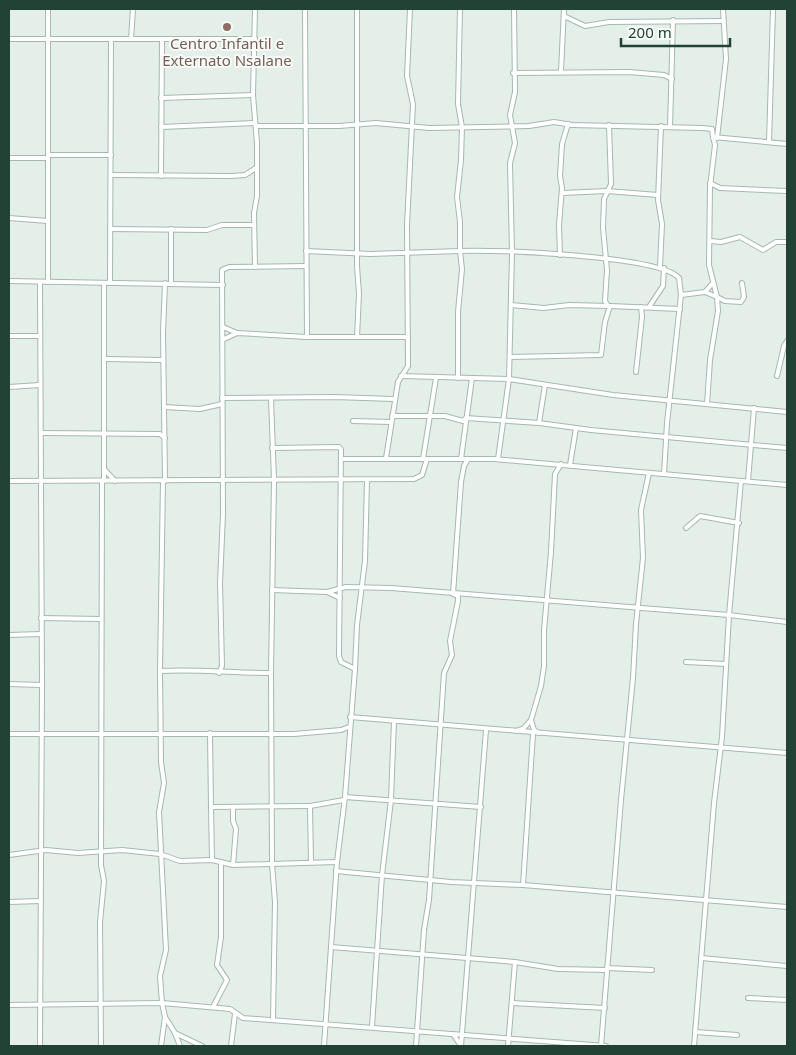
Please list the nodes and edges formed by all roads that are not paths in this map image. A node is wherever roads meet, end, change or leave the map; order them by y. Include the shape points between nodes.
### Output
1 (48, 9) edge
2 (133, 9) edge
3 (254, 9) edge
4 (305, 9) edge
5 (357, 9) edge
6 (410, 9) edge
7 (460, 9) edge
8 (514, 9) edge
9 (564, 9) edge
10 (723, 9) edge
11 (773, 9) edge
12 (564, 16) junction
13 (673, 20) junction
14 (724, 20) junction
15 (9, 39) edge
16 (48, 39) junction
17 (111, 39) junction
18 (131, 39) junction
19 (162, 39) junction
20 (255, 39) junction
21 (561, 71) junction
22 (673, 72) junction
23 (513, 73) junction
24 (664, 75) junction
25 (672, 79) junction
26 (253, 95) junction
27 (161, 98) junction
28 (256, 124) junction
29 (568, 124) junction
30 (305, 125) junction
31 (357, 125) junction
32 (609, 125) junction
33 (161, 126) junction
34 (410, 126) junction
35 (462, 126) junction
36 (512, 126) junction
37 (661, 126) junction
38 (670, 127) junction
39 (717, 138) junction
40 (769, 142) junction
41 (787, 144) edge
42 (111, 155) junction
43 (48, 157) junction
44 (9, 158) edge
45 (256, 168) junction
46 (250, 173) junction
47 (257, 174) junction
48 (111, 175) junction
49 (161, 176) junction
50 (710, 183) junction
51 (607, 191) junction
52 (787, 191) edge
53 (562, 193) junction
54 (658, 195) junction
55 (9, 218) edge
56 (48, 221) junction
57 (254, 225) junction
58 (171, 228) junction
59 (110, 229) junction
60 (710, 241) junction
61 (787, 242) edge
62 (460, 250) junction
63 (306, 251) junction
64 (409, 251) junction
65 (357, 252) junction
66 (512, 253) junction
67 (560, 255) junction
68 (604, 258) junction
69 (255, 266) junction
70 (306, 266) junction
71 (662, 268) junction
72 (9, 282) edge
73 (40, 282) junction
74 (48, 282) junction
75 (104, 283) junction
76 (110, 283) junction
77 (165, 283) junction
78 (171, 283) junction
79 (742, 283) dead end
80 (222, 284) junction
81 (712, 284) junction
82 (705, 292) junction
83 (681, 295) junction
84 (718, 297) junction
85 (605, 301) junction
86 (511, 305) junction
87 (608, 306) junction
88 (600, 307) junction
89 (641, 307) junction
90 (648, 307) junction
91 (680, 309) junction
92 (223, 327) junction
93 (237, 333) junction
94 (9, 336) edge
95 (40, 336) junction
96 (307, 337) junction
97 (356, 337) junction
98 (408, 337) junction
99 (224, 339) junction
100 (787, 341) edge
101 (510, 357) junction
102 (104, 359) junction
103 (164, 360) junction
104 (510, 369) junction
105 (636, 372) dead end
106 (401, 376) junction
107 (778, 376) dead end
108 (436, 378) junction
109 (458, 378) junction
110 (472, 378) junction
111 (509, 379) junction
112 (518, 380) junction
113 (40, 385) junction
114 (545, 385) junction
115 (9, 387) edge
116 (222, 398) junction
117 (271, 398) junction
118 (394, 399) junction
119 (670, 401) junction
120 (222, 404) junction
121 (706, 404) junction
122 (164, 407) junction
123 (754, 408) junction
124 (787, 412) edge
125 (392, 416) junction
126 (430, 416) junction
127 (466, 418) junction
128 (502, 420) junction
129 (353, 421) dead end
130 (391, 422) junction
131 (539, 422) junction
132 (576, 428) junction
133 (164, 429) junction
134 (41, 433) junction
135 (104, 434) junction
136 (160, 434) junction
137 (666, 437) junction
138 (165, 438) junction
139 (751, 444) junction
140 (272, 448) junction
141 (787, 448) edge
142 (386, 458) junction
143 (461, 458) junction
144 (340, 459) junction
145 (425, 459) junction
146 (468, 459) junction
147 (498, 459) junction
148 (551, 463) junction
149 (561, 464) junction
150 (570, 465) junction
151 (464, 466) junction
152 (105, 470) junction
153 (649, 472) junction
154 (555, 474) junction
155 (664, 474) junction
156 (274, 480) junction
157 (367, 480) junction
158 (375, 480) junction
159 (9, 481) edge
160 (41, 481) junction
161 (103, 481) junction
162 (115, 481) junction
163 (164, 481) junction
164 (223, 481) junction
165 (340, 481) junction
166 (741, 481) junction
167 (748, 481) junction
168 (787, 485) edge
169 (368, 487) junction
170 (738, 523) junction
171 (686, 528) dead end
172 (340, 587) junction
173 (361, 587) junction
174 (272, 590) junction
175 (327, 592) junction
176 (453, 594) junction
177 (340, 598) junction
178 (547, 599) junction
179 (638, 607) junction
180 (730, 615) junction
181 (41, 618) junction
182 (100, 619) junction
183 (787, 622) edge
184 (41, 634) junction
185 (9, 635) edge
186 (686, 662) dead end
187 (726, 664) junction
188 (222, 666) junction
189 (354, 669) junction
190 (160, 671) junction
191 (219, 673) junction
192 (226, 673) junction
193 (271, 674) junction
194 (9, 684) edge
195 (42, 685) junction
196 (350, 717) junction
197 (394, 720) junction
198 (531, 720) junction
199 (441, 725) junction
200 (349, 727) junction
201 (341, 730) junction
202 (486, 730) junction
203 (513, 732) junction
204 (101, 733) junction
205 (162, 733) junction
206 (210, 733) junction
207 (272, 733) junction
208 (9, 734) edge
209 (41, 734) junction
210 (533, 734) junction
211 (540, 734) junction
212 (348, 739) junction
213 (626, 741) junction
214 (720, 746) junction
215 (787, 753) edge
216 (344, 798) junction
217 (391, 800) junction
218 (434, 803) junction
219 (310, 806) junction
220 (211, 807) junction
221 (234, 807) junction
222 (272, 807) junction
223 (481, 807) junction
224 (41, 851) junction
225 (101, 851) junction
226 (9, 854) edge
227 (160, 854) junction
228 (212, 860) junction
229 (221, 862) junction
230 (311, 862) junction
231 (337, 862) junction
232 (272, 864) junction
233 (233, 865) junction
234 (336, 871) junction
235 (382, 875) junction
236 (429, 880) junction
237 (473, 882) junction
238 (523, 885) junction
239 (613, 892) junction
240 (708, 900) junction
241 (41, 901) junction
242 (9, 902) edge
243 (787, 907) edge
244 (331, 946) junction
245 (376, 950) junction
246 (422, 954) junction
247 (468, 958) junction
248 (701, 958) junction
249 (515, 962) junction
250 (787, 966) edge
251 (607, 969) junction
252 (652, 970) dead end
253 (748, 998) dead end
254 (787, 1000) edge
255 (101, 1002) junction
256 (162, 1003) junction
257 (512, 1003) junction
258 (9, 1004) edge
259 (40, 1004) junction
260 (213, 1007) junction
261 (605, 1008) junction
262 (235, 1013) junction
263 (165, 1017) junction
264 (273, 1020) junction
265 (326, 1025) junction
266 (372, 1027) junction
267 (416, 1031) junction
268 (695, 1032) junction
269 (175, 1033) junction
270 (453, 1034) junction
271 (463, 1035) junction
272 (737, 1035) dead end
273 (509, 1038) junction
274 (40, 1046) edge
275 (101, 1046) edge
276 (160, 1046) edge
277 (180, 1046) edge
278 (202, 1046) edge
279 (231, 1046) edge
280 (324, 1046) edge
281 (416, 1046) edge
282 (461, 1046) edge
283 (508, 1046) edge
284 (601, 1046) edge
285 (606, 1046) edge
286 (694, 1046) edge

1 - 16 street
2 - 18 street
3 - 20 street
4 - 30 street
5 - 31 street
6 - 34 street via 408,84 413,104
7 - 35 street via 458,104
8 - 23 street
9 - 12 street
10 - 14 street
11 - 40 street
12 - 13 street via 585,26
12 - 21 street
13 - 14 street
13 - 22 street
14 - 39 street via 726,59
15 - 16 street
16 - 17 street
16 - 43 street
17 - 18 street
17 - 42 street
18 - 19 street
19 - 20 street
19 - 27 street
20 - 26 street
21 - 23 street
21 - 24 street
22 - 24 street
22 - 25 street
23 - 36 street
24 - 25 street
25 - 38 street
26 - 27 street
26 - 28 street
27 - 33 street
28 - 30 street
28 - 33 street
28 - 45 street
29 - 32 street
29 - 36 street
29 - 53 street via 562,144
30 - 31 street
30 - 63 street
31 - 34 street
31 - 65 street
32 - 37 street
32 - 51 street via 611,184
33 - 49 street
34 - 35 street
34 - 64 street
35 - 36 street
35 - 62 street via 457,197
36 - 66 street via 515,143 510,163
37 - 38 street
37 - 54 street
38 - 39 street via 712,129
39 - 40 street
39 - 50 street
40 - 41 street
42 - 43 street
42 - 48 street
43 - 44 street
43 - 56 street
45 - 46 street
45 - 47 street
46 - 47 street
46 - 49 street
47 - 57 street
48 - 49 street
48 - 59 street
50 - 52 street via 720,188
50 - 60 street
51 - 53 street
51 - 54 street
51 - 68 street via 604,200
53 - 67 street
54 - 71 street
55 - 56 street
56 - 74 street
57 - 58 street via 222,225 207,230
57 - 69 street
58 - 59 street
58 - 78 street
59 - 76 street
60 - 61 street via 740,238 762,250 776,242
60 - 81 street
62 - 64 street
62 - 66 street
62 - 109 street
63 - 65 street
63 - 70 street
64 - 65 street
64 - 98 street
65 - 97 street
66 - 67 street
66 - 86 street
67 - 68 street
68 - 71 street
68 - 85 street via 607,270
69 - 70 street
69 - 80 street via 225,267
70 - 96 street
71 - 83 street via 680,278
71 - 90 street via 663,286
72 - 73 street
73 - 74 street
73 - 95 street
74 - 75 street
75 - 76 street
75 - 102 street
76 - 77 street
77 - 78 street
77 - 103 street
78 - 80 street
79 - 84 street via 744,297 741,302
80 - 92 street
81 - 82 street
81 - 84 street
82 - 83 street
82 - 84 street
83 - 91 street
84 - 121 street
85 - 87 street
85 - 88 street
86 - 88 street
86 - 101 street
87 - 88 street
87 - 89 street
87 - 101 street via 601,355
89 - 90 street
89 - 105 street
90 - 91 street
91 - 119 street
92 - 93 street
92 - 99 street
93 - 96 street
93 - 99 street
94 - 95 street
95 - 113 street
96 - 97 street
97 - 98 street
98 - 106 street via 408,366
99 - 116 street
100 - 107 street
101 - 104 street
102 - 103 street
102 - 135 street
103 - 122 street
104 - 111 street
104 - 112 street
106 - 108 street
106 - 118 street
108 - 109 street
108 - 126 street
109 - 110 street
110 - 111 street
110 - 127 street
111 - 112 street
111 - 128 street
112 - 114 street
113 - 115 street
113 - 134 street
114 - 119 street
114 - 131 street
116 - 117 street
116 - 120 street
117 - 118 street
117 - 140 street
118 - 125 street
119 - 121 street
119 - 137 street
120 - 122 street via 200,409
120 - 164 street
121 - 123 street
122 - 133 street
123 - 124 street
123 - 139 street
125 - 126 street
125 - 130 street
126 - 127 street via 463,421
126 - 145 street
127 - 128 street
127 - 143 street
128 - 131 street
128 - 147 street
129 - 130 street
130 - 142 street
131 - 132 street
132 - 137 street
132 - 150 street
133 - 136 street
133 - 138 street
134 - 135 street
134 - 160 street
135 - 136 street
135 - 152 street
136 - 138 street
137 - 139 street
137 - 155 street
138 - 163 street
139 - 141 street
139 - 167 street
140 - 144 street via 339,447
140 - 156 street
142 - 144 street
142 - 145 street
143 - 145 street
143 - 146 street
143 - 151 street
144 - 165 street
145 - 158 street via 422,475 417,479
146 - 147 street
146 - 151 street
147 - 148 street
148 - 149 street
148 - 154 street
149 - 150 street
149 - 154 street
150 - 153 street
151 - 176 street
152 - 161 street
152 - 162 street
153 - 155 street
153 - 179 street via 641,510 644,547
154 - 178 street
155 - 166 street
156 - 164 street
156 - 165 street
156 - 174 street
157 - 158 street
157 - 165 street
157 - 169 street
158 - 169 street
159 - 160 street
160 - 161 street
160 - 181 street
161 - 162 street
161 - 182 street
162 - 163 street
163 - 164 street
163 - 190 street
164 - 188 street
165 - 172 street
166 - 167 street
166 - 170 street
167 - 168 street
169 - 173 street
170 - 171 street via 700,516
170 - 180 street
172 - 173 street
172 - 175 street
172 - 177 street
173 - 176 street
173 - 189 street
174 - 175 street
174 - 193 street
175 - 177 street
176 - 178 street
176 - 199 street via 458,596 458,600 450,637 452,654 444,674
177 - 189 street via 340,660
178 - 179 street
178 - 198 street via 543,674
179 - 180 street
179 - 213 street
180 - 183 street
180 - 187 street
181 - 182 street
181 - 184 street
182 - 204 street
184 - 185 street
184 - 195 street
186 - 187 street
187 - 214 street
188 - 191 street
188 - 192 street
189 - 196 street
190 - 191 street
190 - 205 street
191 - 192 street
192 - 193 street
193 - 207 street
194 - 195 street
195 - 209 street
196 - 197 street
196 - 200 street
197 - 199 street
197 - 217 street
198 - 203 street via 524,728
198 - 211 street via 534,730
199 - 202 street
199 - 218 street
200 - 201 street
200 - 212 street
201 - 207 street
201 - 212 street
202 - 203 street
202 - 223 street
203 - 210 street
204 - 205 street
204 - 209 street
204 - 225 street
205 - 206 street
205 - 227 street via 164,782 159,806
206 - 207 street
206 - 220 street
207 - 222 street
208 - 209 street
209 - 224 street
210 - 211 street
210 - 238 street
211 - 213 street
212 - 216 street
213 - 214 street
213 - 239 street
214 - 215 street
214 - 240 street
216 - 217 street
216 - 219 street
216 - 231 street
217 - 218 street
217 - 235 street
218 - 223 street
218 - 236 street
219 - 222 street
219 - 230 street
220 - 221 street
220 - 228 street
221 - 222 street
221 - 233 street
222 - 232 street
223 - 237 street
224 - 225 street
224 - 226 street
224 - 241 street
225 - 227 street
225 - 255 street via 104,881 100,922
227 - 228 street via 180,861
227 - 256 street via 166,950 160,976
228 - 229 street
229 - 233 street
229 - 260 street via 218,965 227,980
230 - 231 street
230 - 232 street
231 - 234 street
232 - 233 street
232 - 264 street via 275,902
234 - 235 street
234 - 244 street
235 - 236 street
235 - 245 street
236 - 237 street
236 - 246 street
237 - 238 street
237 - 247 street
238 - 239 street
239 - 240 street
239 - 251 street
240 - 243 street
240 - 248 street
241 - 242 street
241 - 259 street
244 - 245 street
244 - 265 street
245 - 246 street
245 - 266 street
246 - 247 street
246 - 267 street
247 - 249 street
247 - 271 street
248 - 250 street
248 - 268 street
249 - 251 street via 558,969
249 - 257 street
251 - 252 street
251 - 261 street
253 - 254 street
255 - 256 street
255 - 259 street
255 - 275 street
256 - 260 street
256 - 263 street
257 - 261 street
257 - 273 street
258 - 259 street
259 - 274 street
260 - 262 street via 230,1009
261 - 284 street
262 - 264 street via 243,1018
262 - 279 street
263 - 269 street
263 - 276 street
264 - 265 street
265 - 266 street
265 - 280 street
266 - 267 street
267 - 270 street
267 - 281 street
268 - 272 street
268 - 286 street
269 - 277 street
269 - 278 street
270 - 271 street
270 - 282 street
271 - 273 street
271 - 282 street
273 - 283 street
273 - 284 street
284 - 285 street

